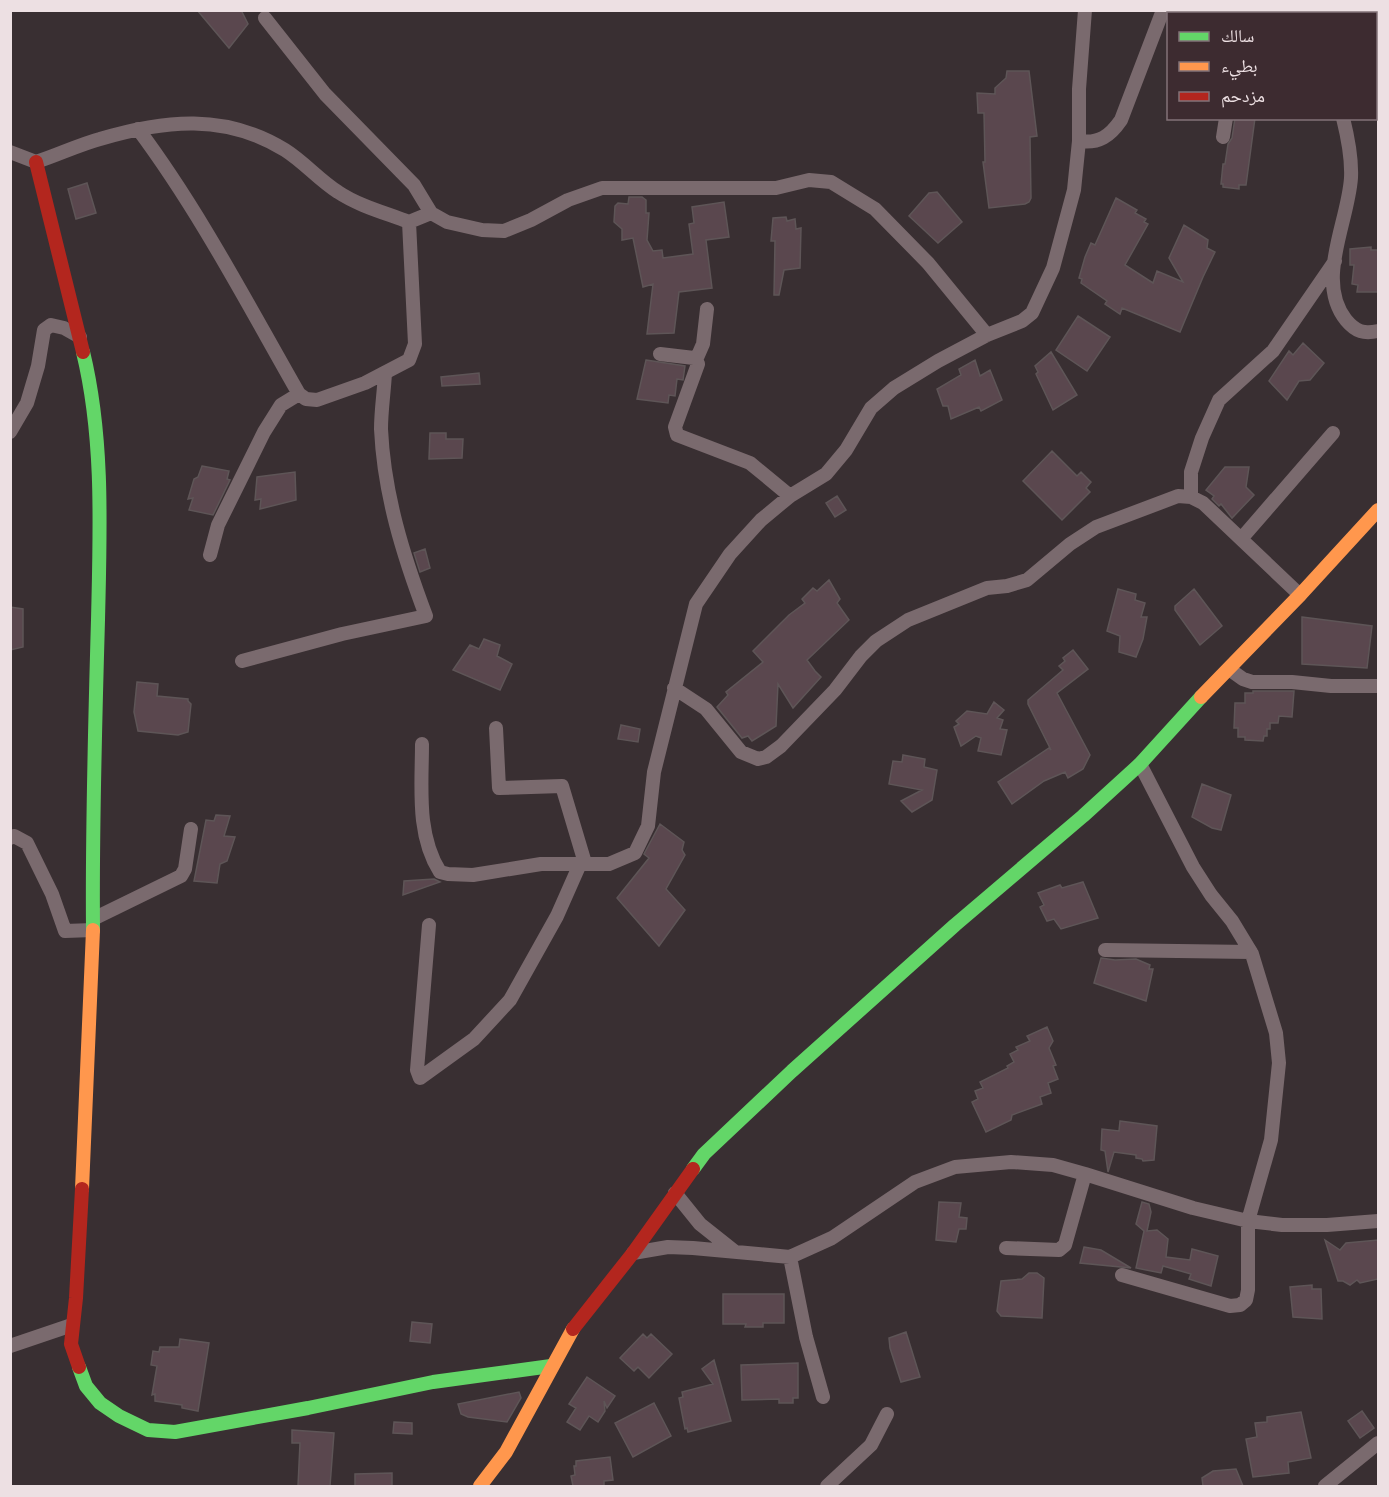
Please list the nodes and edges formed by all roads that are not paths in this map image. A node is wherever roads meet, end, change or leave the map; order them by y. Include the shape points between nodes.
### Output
1 (1085, 10) edge
2 (1163, 10) edge
3 (265, 18) dead end
4 (1226, 120) edge
5 (1344, 120) edge
6 (138, 129) junction
7 (1223, 137) dead end
8 (1079, 141) junction
9 (10, 152) edge
10 (36, 162) junction
11 (431, 213) junction
12 (410, 222) junction
13 (1335, 261) junction
14 (707, 309) dead end
15 (1378, 331) edge
16 (987, 335) junction
17 (80, 337) junction
18 (660, 354) dead end
19 (696, 360) junction
20 (385, 374) junction
21 (299, 394) junction
22 (10, 432) edge
23 (1333, 433) dead end
24 (790, 496) junction
25 (1191, 497) junction
26 (1378, 510) edge
27 (1241, 539) junction
28 (210, 555) dead end
29 (1300, 595) junction
30 (242, 661) dead end
31 (1229, 669) junction
32 (1378, 686) edge
33 (674, 688) junction
34 (496, 728) dead end
35 (422, 744) dead end
36 (1140, 764) junction
37 (191, 829) dead end
38 (10, 838) edge
39 (582, 864) junction
40 (93, 925) junction
41 (429, 925) dead end
42 (1105, 950) dead end
43 (1251, 952) junction
44 (1085, 1174) junction
45 (675, 1193) junction
46 (1248, 1221) junction
47 (1378, 1221) edge
48 (1006, 1248) dead end
49 (734, 1251) junction
50 (633, 1253) junction
51 (790, 1257) junction
52 (1122, 1275) dead end
53 (72, 1325) junction
54 (10, 1346) edge
55 (551, 1366) junction
56 (823, 1397) dead end
57 (887, 1414) dead end
58 (1378, 1443) edge
59 (480, 1486) edge
60 (827, 1486) edge
61 (1325, 1486) edge

1 - 8 street
2 - 8 street via 1114,131 1098,141
3 - 11 street via 325,94 414,185
4 - 7 street
5 - 13 street via 1351,178
6 - 10 street
6 - 12 street via 201,123 249,134 284,150 338,192
6 - 21 street via 208,235
8 - 16 street via 1074,190 1053,268 1032,313
9 - 10 street
10 - 17 street
11 - 12 street
11 - 16 street via 447,222 504,231 602,188 776,189 809,180 831,182 875,209 928,263
12 - 20 street via 415,344 410,360
13 - 15 street via 1332,281 1340,313 1356,330 1366,334
13 - 25 street via 1273,351 1219,400 1191,472
14 - 19 street via 704,344
16 - 24 street via 894,388 871,408 846,450 826,474
17 - 22 street via 51,325 44,330 27,403
17 - 40 street via 98,456
18 - 19 street
19 - 24 street via 677,435 750,463
20 - 21 street via 317,400
20 - 30 street via 381,428 390,504 407,567 426,616
21 - 28 street via 281,405 264,432 218,525
23 - 27 street
24 - 33 street via 761,519 730,554 696,604
25 - 27 street via 1203,503
25 - 33 street via 1178,496 1096,526 1028,580 987,588 908,620 876,641 835,690 766,757 758,759 741,752 706,709
26 - 29 street
27 - 29 street
29 - 31 street
31 - 32 street via 1252,682
31 - 36 street
33 - 39 street via 654,772 648,826 634,854 609,864
34 - 39 street via 499,788 562,786
35 - 39 street via 422,819 440,872 473,875 541,864
36 - 43 street via 1193,867
36 - 45 street via 792,1071 704,1154
37 - 40 street via 181,876
38 - 40 street via 14,836 27,843 65,931
39 - 41 street via 510,1000 474,1039 420,1078 417,1070
40 - 53 street via 87,1100
42 - 43 street
43 - 46 street via 1269,1004 1279,1063 1271,1140
44 - 46 street
44 - 48 street via 1065,1245 1059,1250
44 - 51 street via 1053,1165 1011,1162 955,1167 915,1182 832,1238
45 - 49 street via 700,1224
45 - 50 street
46 - 47 street via 1327,1226
46 - 52 street via 1248,1290 1240,1305 1230,1306
49 - 50 street via 668,1247
49 - 51 street
50 - 55 street via 571,1331
51 - 56 street
53 - 54 street
53 - 55 street via 71,1344 78,1365 86,1386 100,1403 134,1424 162,1432 433,1382
55 - 59 street via 506,1452
57 - 60 street via 872,1445
58 - 61 street

